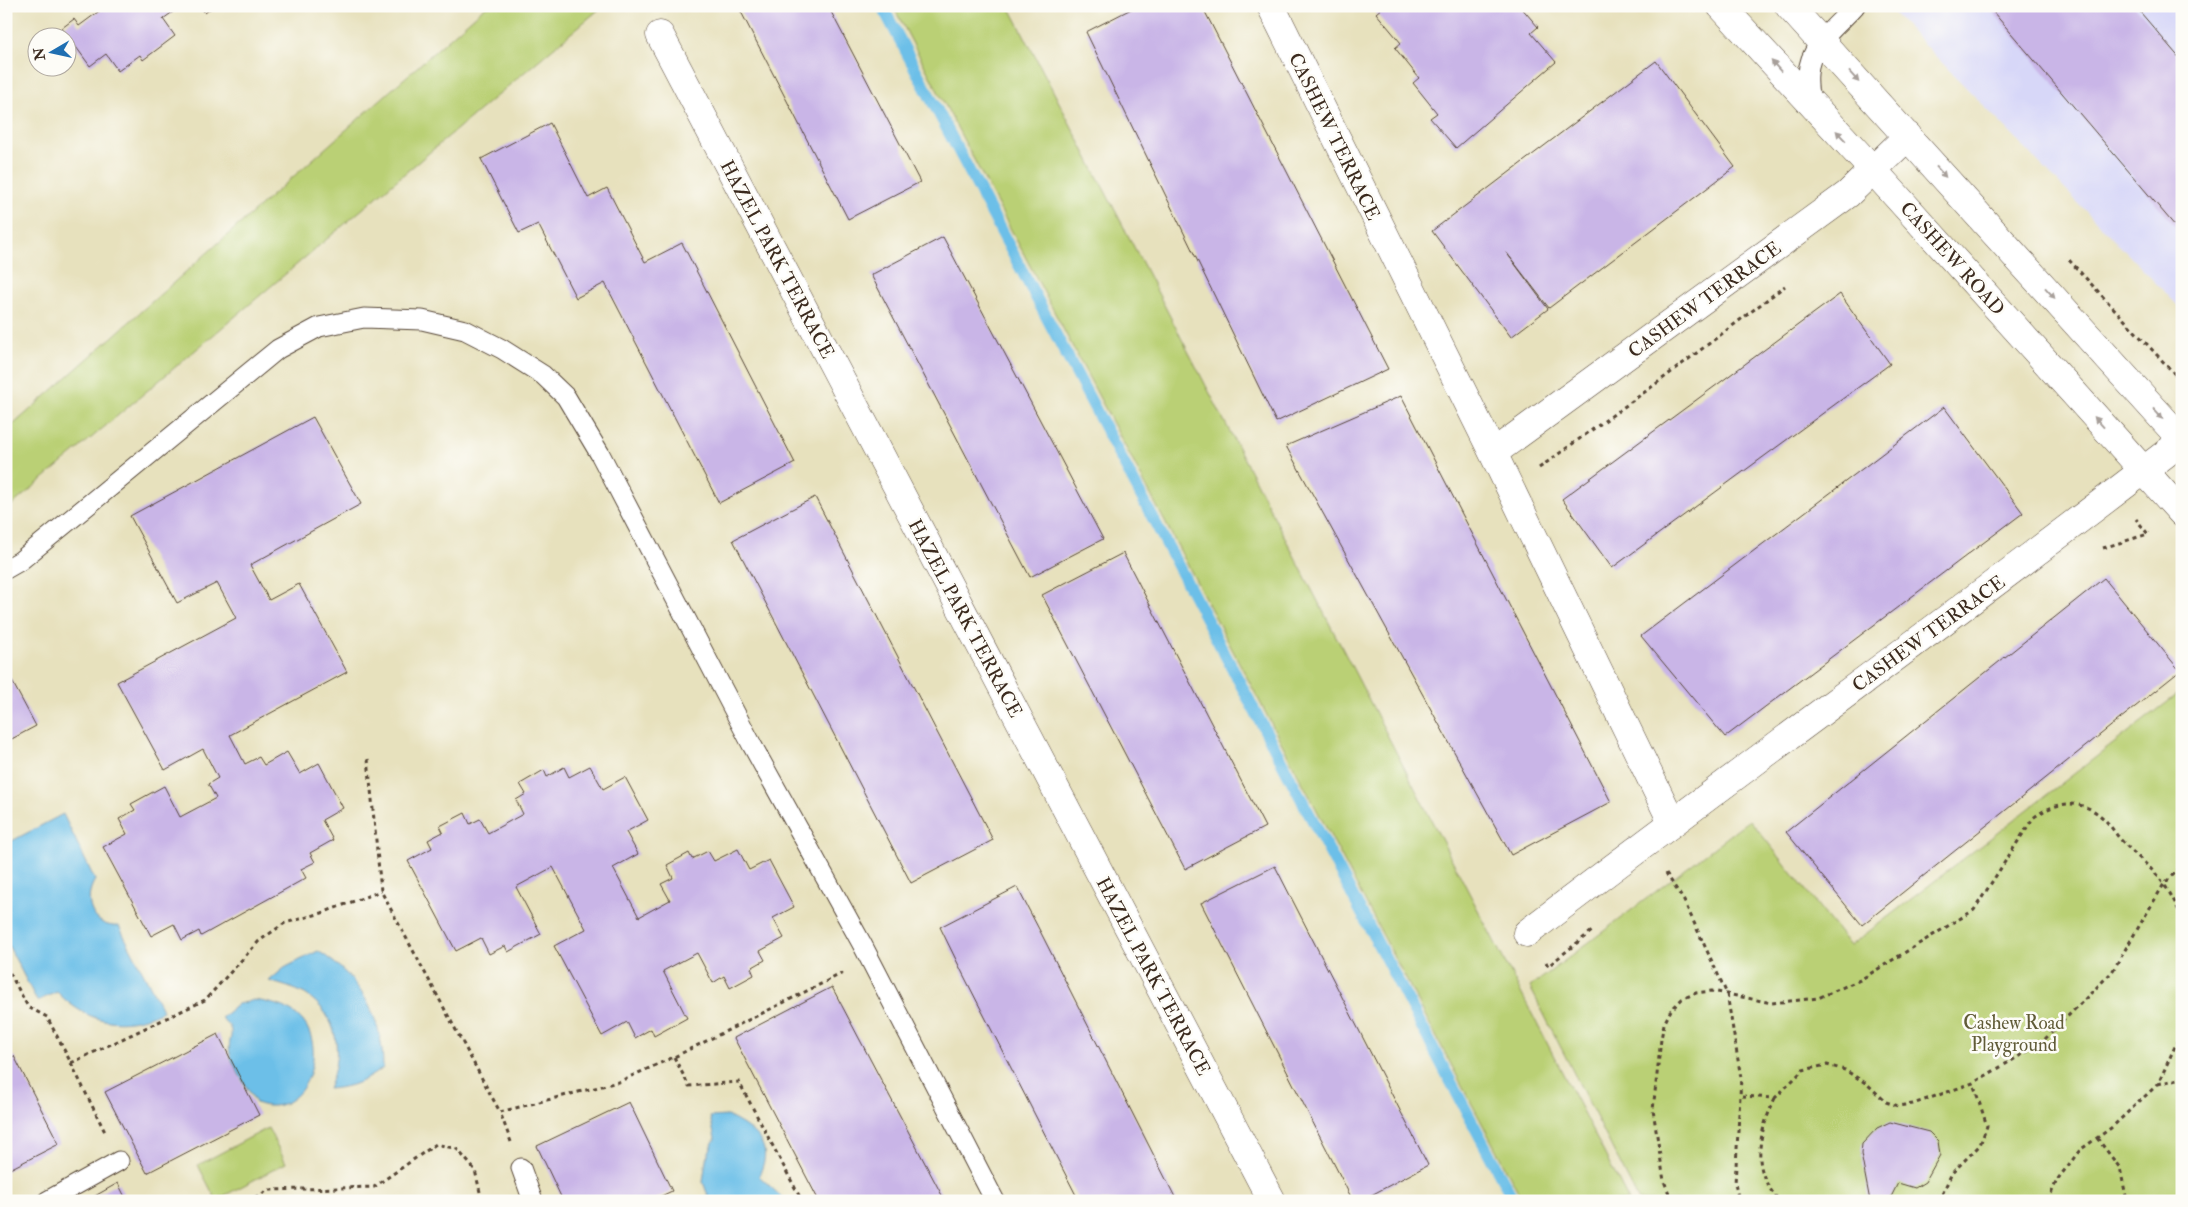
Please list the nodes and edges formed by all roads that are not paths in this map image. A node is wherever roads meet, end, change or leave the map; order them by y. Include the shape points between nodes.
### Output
1 (1271, 6) edge
2 (1721, 6) edge
3 (1789, 6) edge
4 (1855, 6) edge
5 (660, 35) dead end
6 (1821, 40) junction
7 (1809, 102) junction
8 (1908, 136) junction
9 (1873, 170) junction
10 (2182, 441) edge
11 (1493, 453) junction
12 (2143, 471) junction
13 (2182, 512) edge
14 (6, 569) edge
15 (1672, 822) junction
16 (1527, 933) dead end
17 (119, 1161) road end
18 (521, 1168) road end
19 (47, 1201) edge
20 (532, 1201) edge
21 (995, 1201) edge
22 (1272, 1201) edge

1 - 11 street, CASHEW TERRACE
7 -> 2 street, CASHEW ROAD
3 - 6 street
4 - 6 lane
5 - 22 street, HAZEL PARK TERRACE
6 - 7 lane via 1808,73
6 -> 8 street
9 -> 7 street, CASHEW ROAD
8 - 9 street, CASHEW TERRACE
8 -> 10 street
9 - 11 street, CASHEW TERRACE via 1848,194
12 -> 9 street, CASHEW ROAD
10 - 12 street, CASHEW TERRACE
11 - 15 street, CASHEW TERRACE
12 - 13 street, CASHEW ROAD
12 - 15 street, CASHEW TERRACE
14 - 21 lane via 20,561 278,348 319,327 364,318 422,320 465,330 543,375 566,397 600,454 752,745 862,944
15 - 16 street, CASHEW TERRACE
17 - 19 lane
18 - 20 lane

